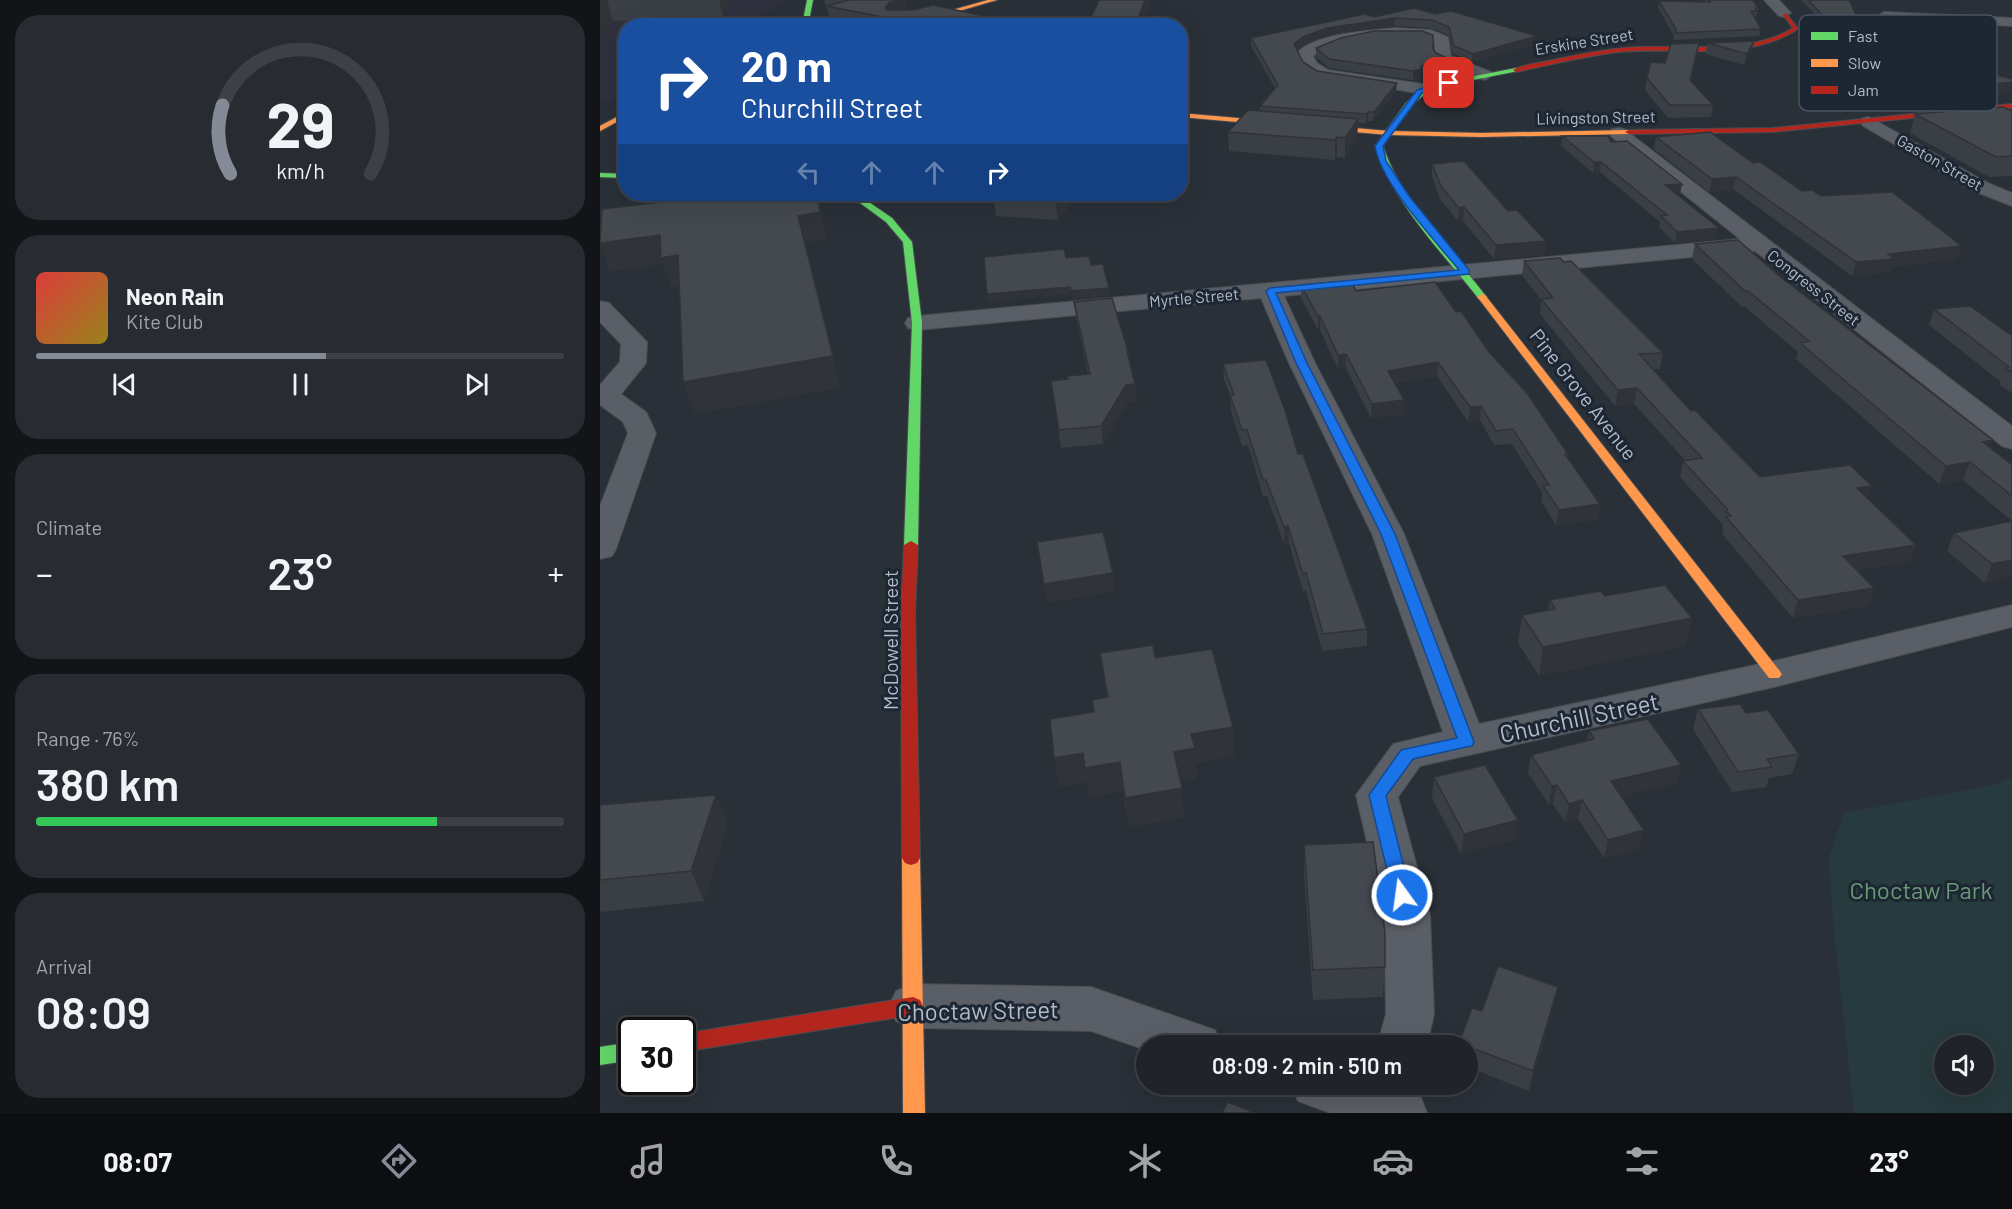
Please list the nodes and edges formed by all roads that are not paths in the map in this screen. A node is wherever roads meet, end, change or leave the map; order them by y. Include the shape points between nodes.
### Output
1 (810, 0) edge
2 (994, 0) edge
3 (1771, 0) edge
4 (1787, 16) joint
5 (807, 18) edge
6 (928, 18) edge
7 (1997, 21) edge
8 (2012, 22) edge
9 (1485, 75) junction
10 (1424, 89) junction
11 (2012, 106) edge
12 (1997, 108) edge
13 (1967, 111) edge
14 (1188, 116) edge
15 (618, 119) edge
16 (1869, 122) junction
17 (600, 129) edge
18 (1389, 133) junction
19 (1618, 133) junction
20 (600, 175) edge
21 (618, 176) edge
22 (2012, 200) edge
23 (862, 201) edge
24 (1758, 244) junction
25 (1465, 272) junction
26 (1270, 291) junction
27 (600, 308) edge
28 (917, 323) junction
29 (603, 397) edge
30 (2012, 440) edge
31 (600, 549) edge
32 (2012, 616) edge
33 (1774, 674) junction
34 (1466, 742) junction
35 (914, 1006) junction
36 (1165, 1035) edge
37 (1405, 1035) edge
38 (696, 1041) edge
39 (618, 1053) edge
40 (600, 1056) edge
41 (1362, 1095) edge
42 (1392, 1102) edge
43 (915, 1113) edge

1 - 5 street
2 - 6 street
3 - 4 street
4 - 9 street, Erskine Street via 1796,28 1788,36 1771,42 1620,50
7 - 8 street
9 - 10 street, Erskine Street
9 - 10 street via 1443,58 1443,40 1423,33 1384,32 1304,54 1311,66 1323,74
10 - 18 street
11 - 12 street, Livingston Street
13 - 16 street, Livingston Street
14 - 18 street, Livingston Street
15 - 17 street
16 - 19 street, Livingston Street via 1772,130
16 - 22 street, Gaston Street via 1981,187
18 - 19 street, Livingston Street
18 - 25 street, Pine Grove Avenue via 1379,146 1382,161
19 - 24 street, Congress Street
20 - 21 street
23 - 28 street, McDowell Street via 889,220 907,243
24 - 25 street, Myrtle Street
24 - 30 street, Congress Street
25 - 26 street, Myrtle Street
25 - 33 street, Pine Grove Avenue
26 - 28 street, Myrtle Street
26 - 34 street via 1388,534
27 - 29 street via 634,342 633,363
28 - 35 street, McDowell Street via 908,612
29 - 31 street via 636,418 642,433
32 - 33 street, Churchill Street
33 - 34 street, Churchill Street
34 - 37 street, Churchill Street via 1407,754 1377,795 1407,915 1410,1014
35 - 36 street, Choctaw Street via 1091,1009
35 - 38 street, Choctaw Street
35 - 43 street, McDowell Street
39 - 40 street
41 - 42 street

